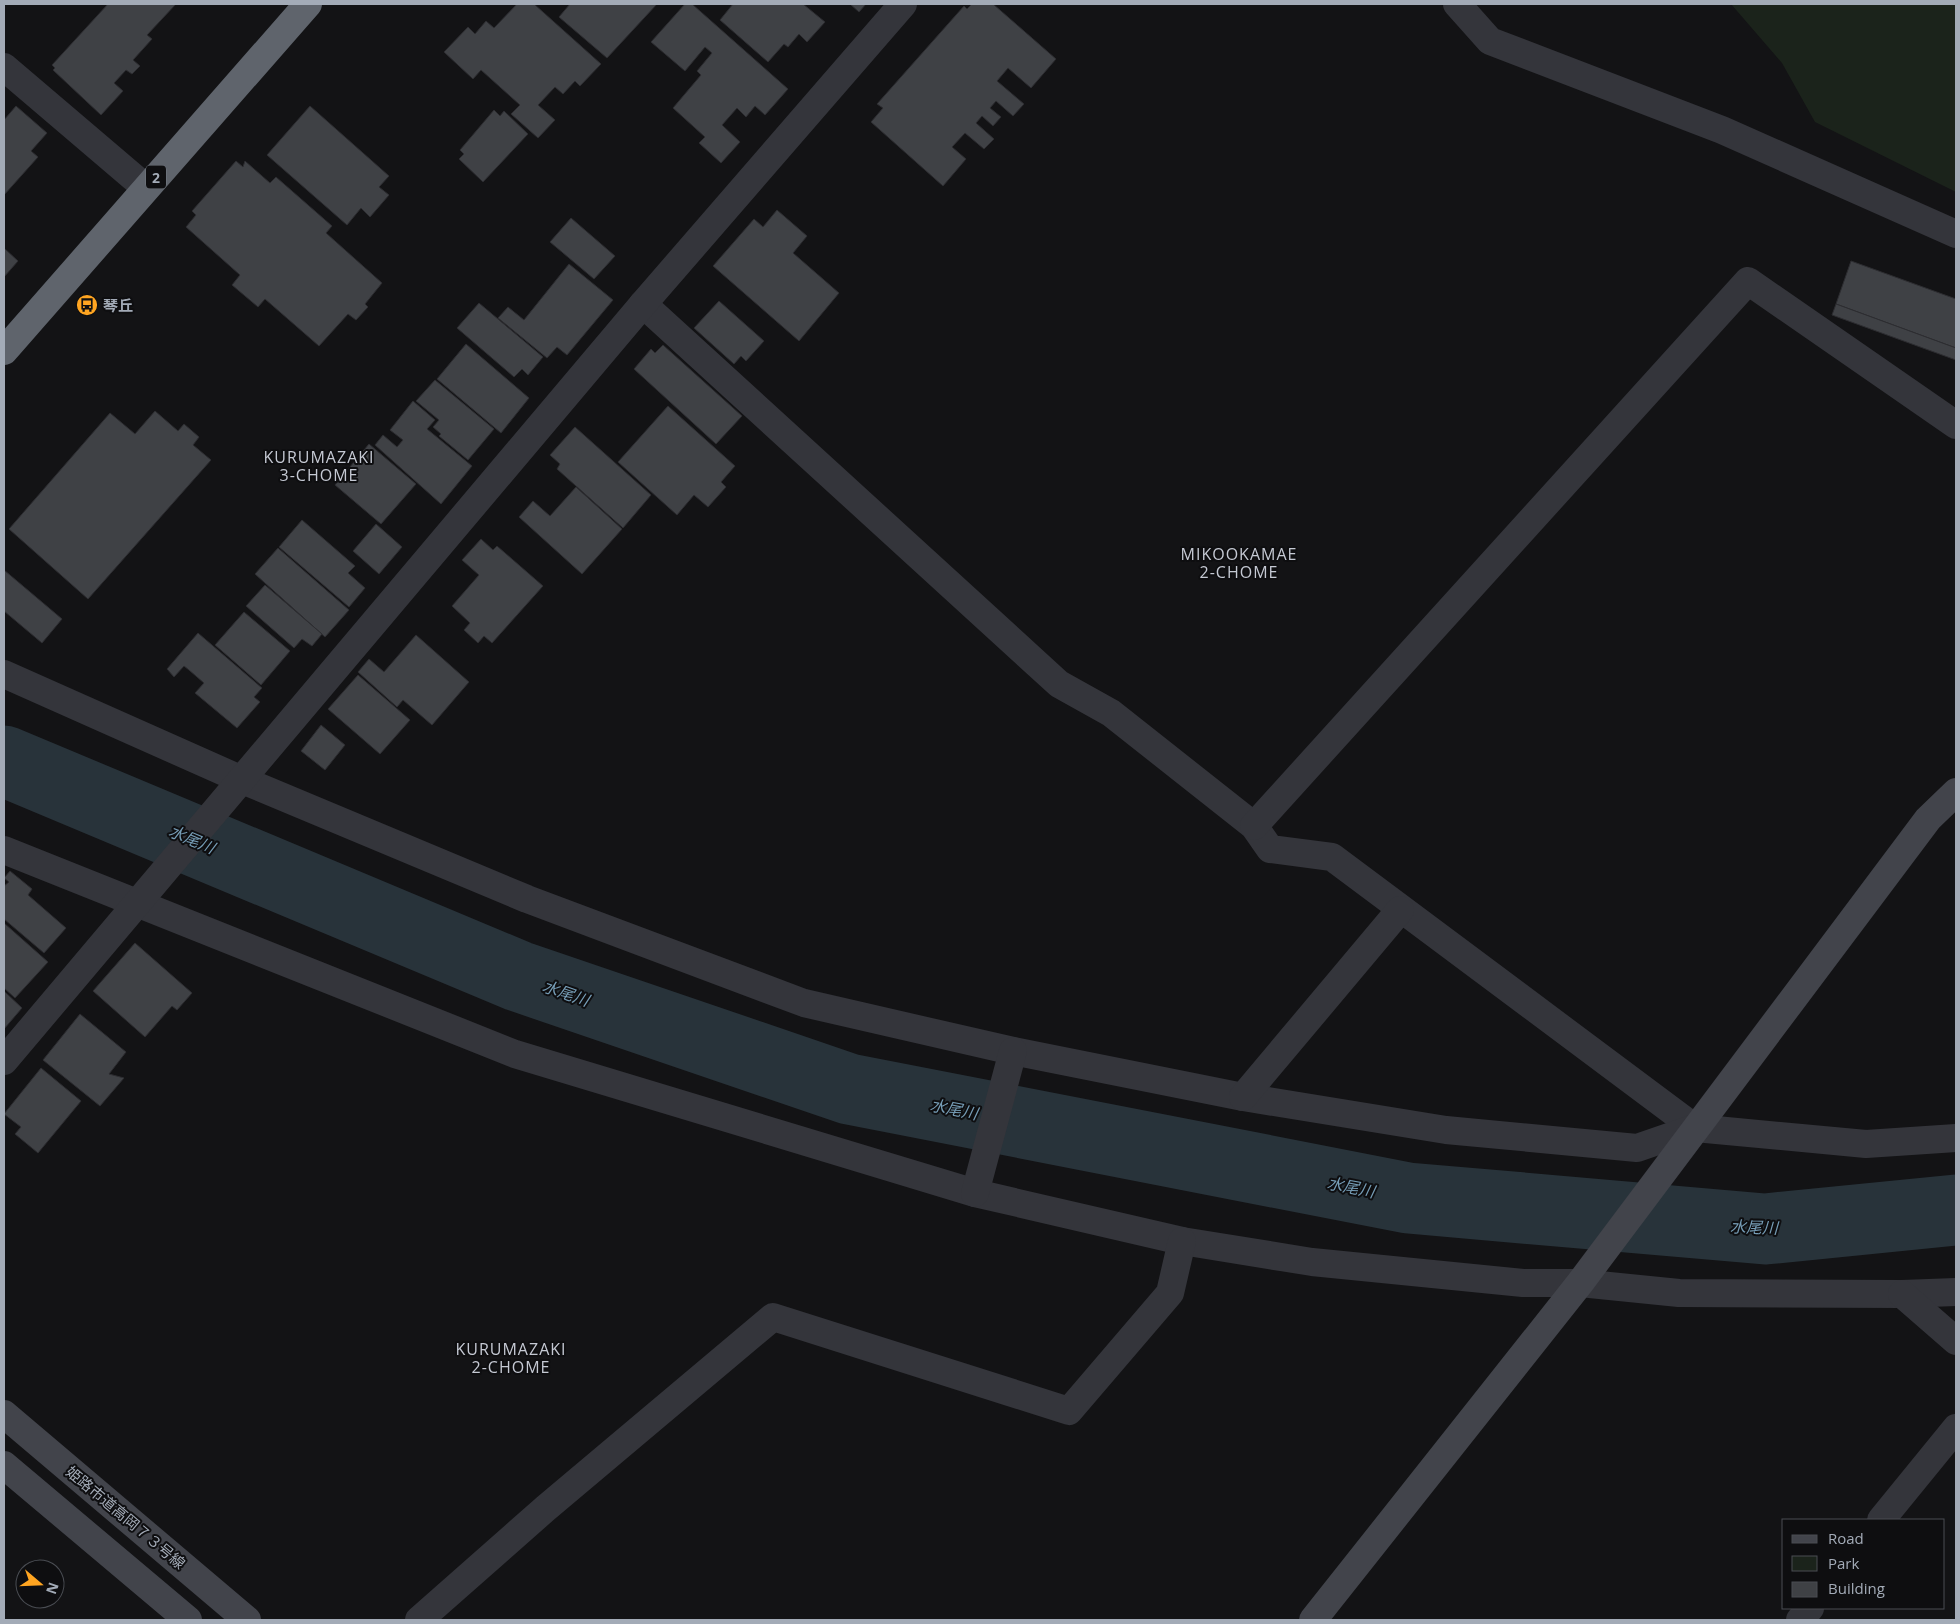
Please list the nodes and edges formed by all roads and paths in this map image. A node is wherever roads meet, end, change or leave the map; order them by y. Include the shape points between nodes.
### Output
1 (308, 4) edge
2 (903, 4) edge
3 (1457, 4) edge
4 (4, 67) edge
5 (146, 188) junction
6 (1956, 234) edge
7 (643, 304) junction
8 (4, 350) edge
9 (1956, 425) edge
10 (4, 674) edge
11 (240, 779) junction
12 (1956, 792) edge
13 (1254, 826) junction
14 (4, 850) edge
15 (135, 904) junction
16 (1400, 910) junction
17 (1013, 1051) junction
18 (4, 1060) edge
19 (1243, 1097) junction
20 (1695, 1128) junction
21 (1956, 1138) edge
22 (975, 1193) junction
23 (1182, 1241) junction
24 (1580, 1284) junction
25 (1956, 1292) edge
26 (1902, 1294) junction
27 (1956, 1342) edge
28 (4, 1414) edge
29 (1956, 1428) edge
30 (4, 1465) edge
31 (1883, 1519) edge
32 (1809, 1609) edge
33 (188, 1620) edge
34 (247, 1620) edge
35 (419, 1620) edge
36 (1313, 1620) edge
37 (1800, 1620) edge

1 - 5 highway, 2
2 - 7 street
3 - 6 street via 1490,41 1722,130
4 - 5 street
5 - 8 highway, 2
7 - 11 street
7 - 13 street via 1059,684 1111,713
9 - 13 street via 1748,281
10 - 11 street
11 - 15 street
11 - 17 street via 527,899 804,1003
12 - 20 street via 1928,819
13 - 16 street via 1270,849 1332,857
14 - 15 street
15 - 18 street
15 - 22 street via 515,1054
16 - 19 street
16 - 20 street
17 - 19 street
17 - 22 street
19 - 20 street via 1446,1130 1637,1148
20 - 21 street via 1866,1144
20 - 24 street
22 - 23 street
23 - 24 street via 1312,1262 1523,1283
23 - 35 street via 1170,1293 1069,1411 773,1317 546,1508
24 - 26 street via 1679,1293
24 - 36 street
25 - 26 street
26 - 27 street
28 - 34 street, 姫路市道高岡７３号線
29 - 31 street
30 - 33 street
32 - 37 street

